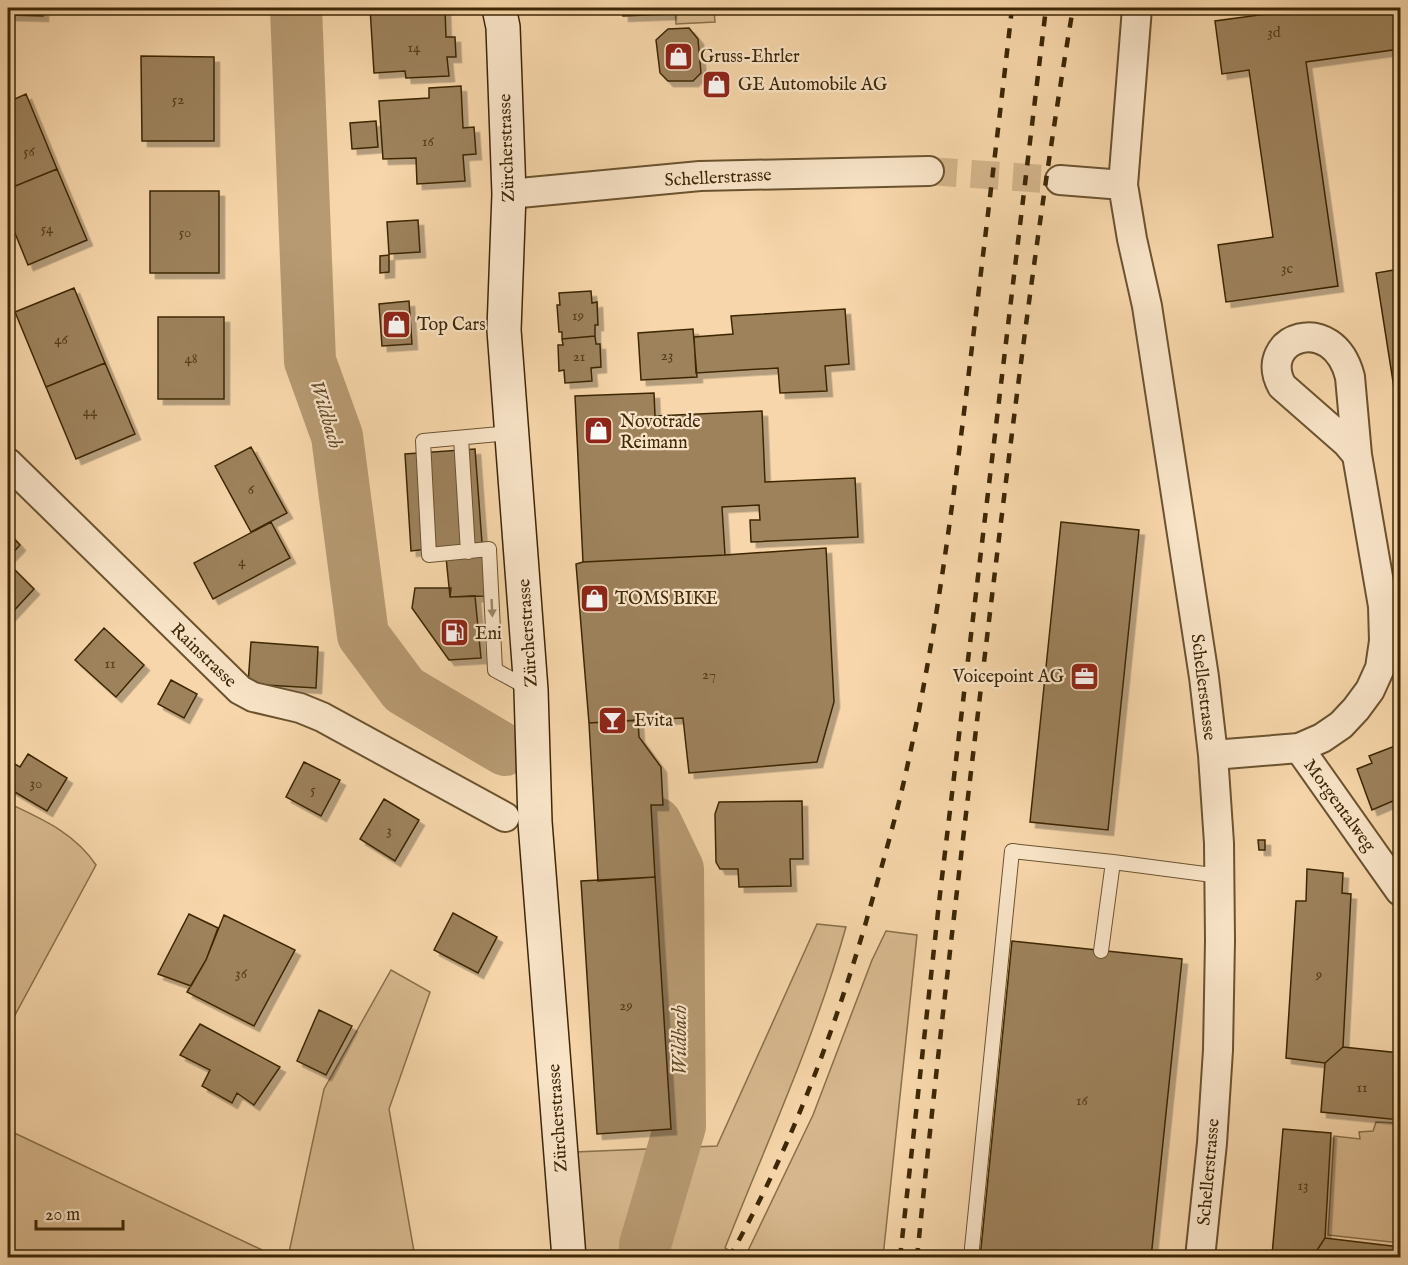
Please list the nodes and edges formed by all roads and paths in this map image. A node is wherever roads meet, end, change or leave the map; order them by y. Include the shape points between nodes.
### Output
1 (499, 8) edge
2 (1137, 8) edge
3 (928, 171) tunnel mouth
4 (1060, 180) tunnel mouth
5 (1123, 185) junction
6 (509, 194) junction
7 (512, 433) junction
8 (461, 438) junction
9 (1357, 455) dead end
10 (8, 463) edge
11 (468, 552) junction
12 (531, 690) junction
13 (1299, 748) junction
14 (1213, 755) junction
15 (505, 817) dead end
16 (1113, 862) junction
17 (1220, 876) junction
18 (1401, 891) edge
19 (1101, 951) dead end
20 (569, 1257) edge
21 (971, 1257) edge
22 (1200, 1257) edge

1 - 6 main road, Zürcherstrasse
2 - 5 street, Schellerstrasse
3 - 6 street, Schellerstrasse via 700,176
4 - 5 street
5 - 14 street, Schellerstrasse via 1147,306
6 - 7 main road, Zürcherstrasse via 504,330
7 - 8 lane
7 - 12 main road, Zürcherstrasse
8 - 11 lane
8 - 11 lane via 423,441 429,555
9 - 13 street, Morgentalweg via 1383,606 1380,668 1370,690 1341,725
10 - 15 street, Rainstrasse via 240,690 322,717
11 -> 12 lane via 489,549 495,670
12 - 20 main road, Zürcherstrasse via 535,822
13 - 14 street, Morgentalweg
13 - 18 street, Morgentalweg
14 - 17 street, Schellerstrasse
16 - 17 lane
16 - 19 lane
16 - 21 lane via 1012,851
17 - 22 street, Schellerstrasse via 1218,1050

